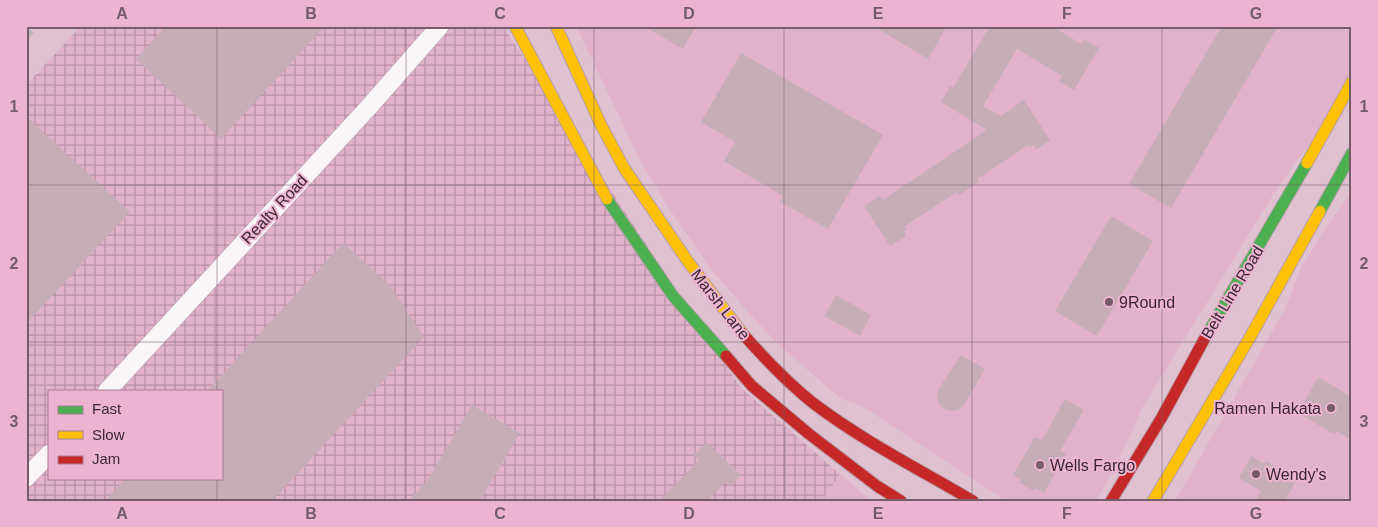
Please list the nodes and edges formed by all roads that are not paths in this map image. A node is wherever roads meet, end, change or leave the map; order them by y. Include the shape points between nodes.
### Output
1 (440, 26) edge
2 (515, 26) edge
3 (556, 26) edge
4 (1352, 82) edge
5 (1349, 142) dead end
6 (1352, 153) edge
7 (1305, 168) junction
8 (1342, 169) junction
9 (1311, 181) dead end
10 (1207, 389) dead end
11 (108, 390) edge
12 (1202, 418) junction
13 (48, 455) edge
14 (26, 478) edge
15 (901, 501) edge
16 (973, 501) edge
17 (1111, 501) edge
18 (1153, 501) edge

1 - 11 street, Realty Road
2 - 15 main road, Marsh Lane via 612,208 673,296 752,386 809,434
3 - 16 main road, Marsh Lane via 617,156 640,194 717,302 765,358 812,402 844,424
4 - 7 main road, Belt Line Road
5 - 8 main road
6 - 8 main road
7 - 9 main road
7 - 17 main road, Belt Line Road via 1249,272 1197,350 1162,417
8 - 12 main road via 1280,272
10 - 12 main road
12 - 18 main road
13 - 14 street

